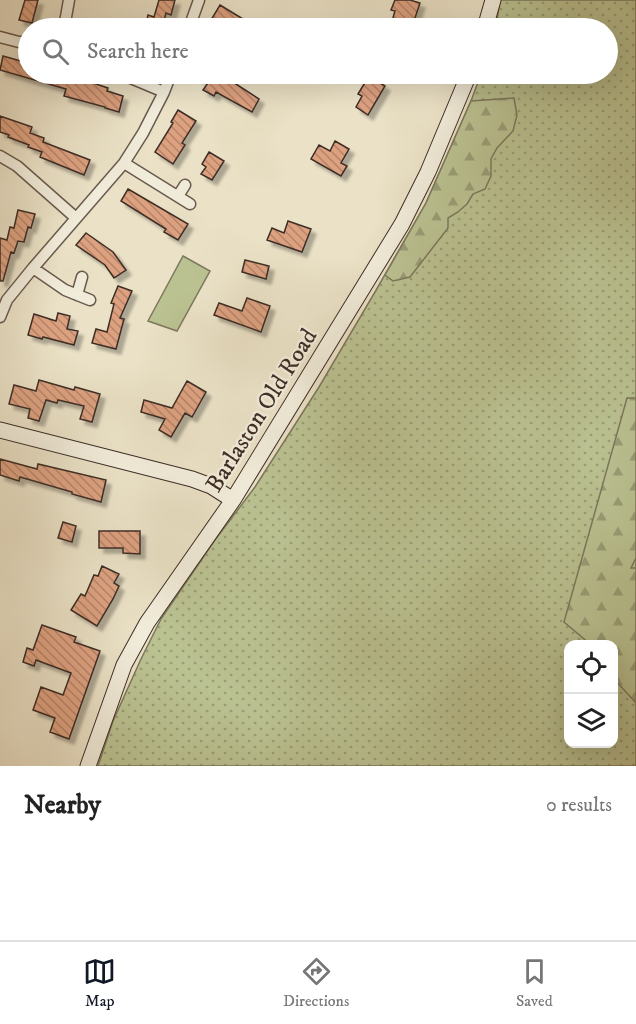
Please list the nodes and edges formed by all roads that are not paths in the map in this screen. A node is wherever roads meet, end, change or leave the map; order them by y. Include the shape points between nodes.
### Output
1 (69, 0) edge
2 (199, 0) edge
3 (493, 0) edge
4 (66, 18) edge
5 (193, 18) edge
6 (488, 18) edge
7 (0, 38) edge
8 (18, 42) edge
9 (145, 84) edge
10 (167, 84) edge
11 (466, 84) edge
12 (164, 92) junction
13 (0, 156) edge
14 (124, 162) junction
15 (185, 185) dead end
16 (178, 196) junction
17 (190, 204) dead end
18 (76, 218) junction
19 (33, 268) junction
20 (82, 277) dead end
21 (77, 295) junction
22 (90, 300) dead end
23 (0, 317) edge
24 (0, 430) edge
25 (233, 500) junction
26 (88, 766) edge

1 - 4 street
2 - 5 street
3 - 6 street
7 - 8 street
9 - 12 street
10 - 12 street
11 - 25 street, Barlaston Old Road via 402,224
12 - 14 street
13 - 18 street
14 - 16 street
14 - 18 street
15 - 16 street
16 - 17 street
18 - 19 street
19 - 21 street
19 - 23 street
20 - 21 street
21 - 22 street
24 - 25 street via 192,479
25 - 26 street, Barlaston Old Road via 154,614 124,665

